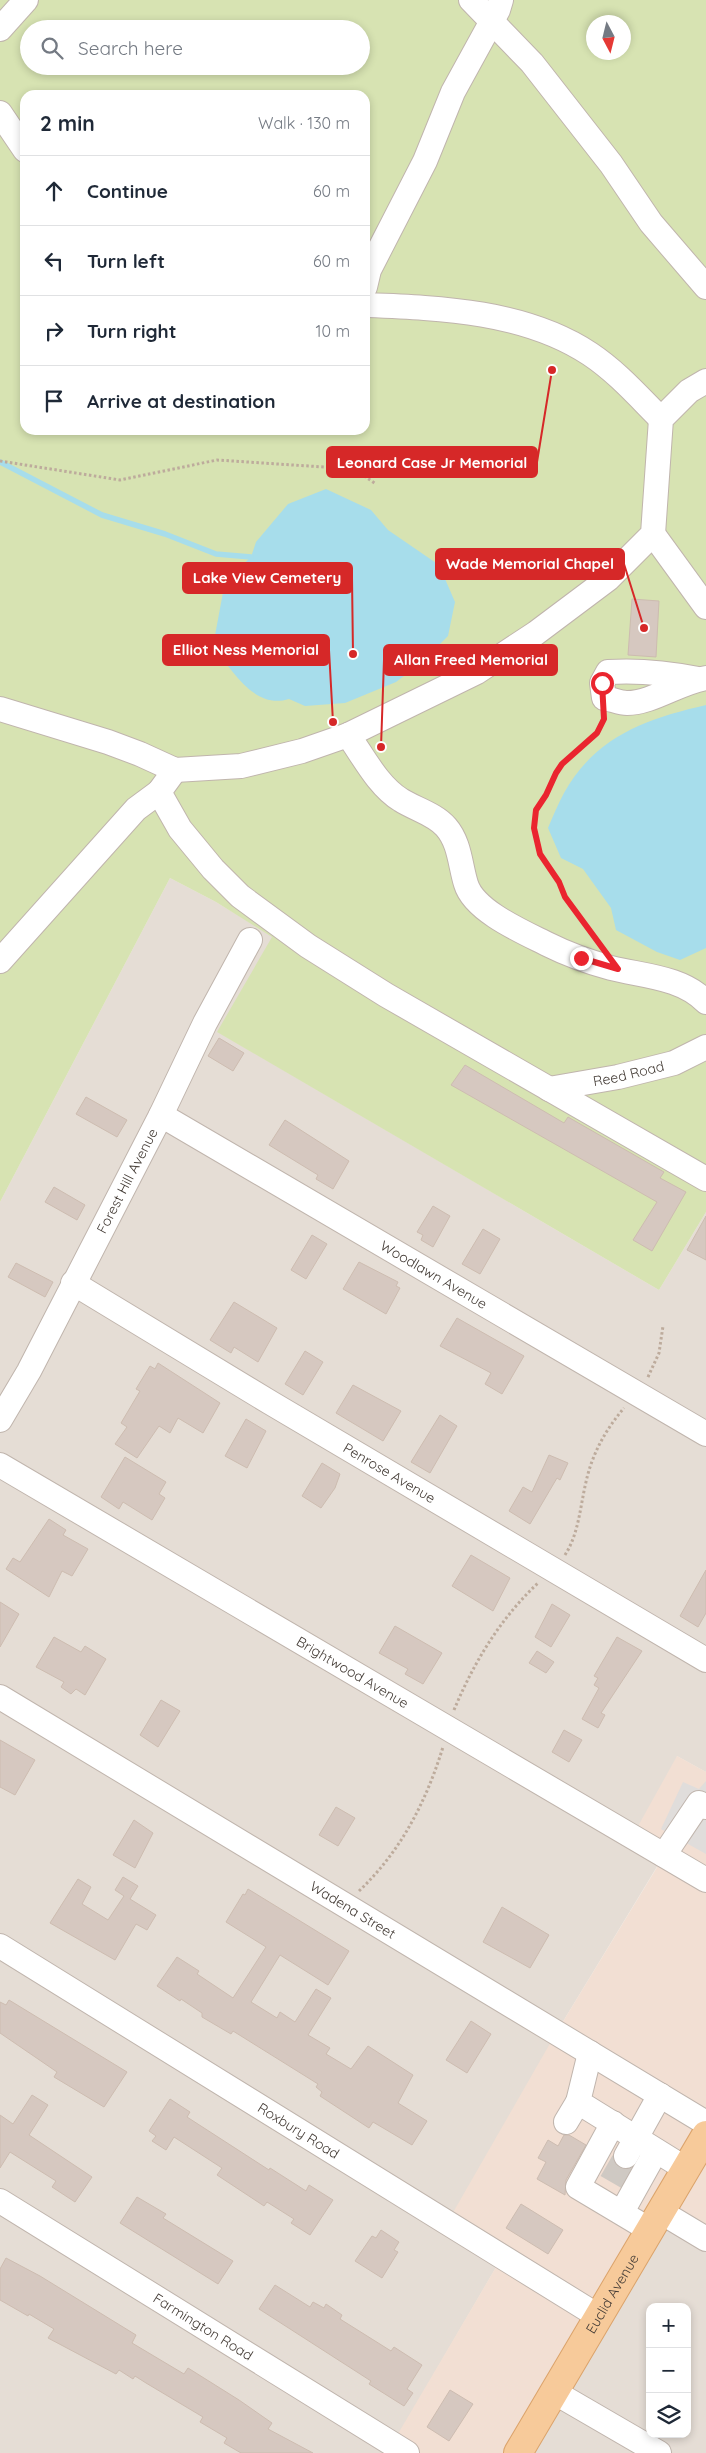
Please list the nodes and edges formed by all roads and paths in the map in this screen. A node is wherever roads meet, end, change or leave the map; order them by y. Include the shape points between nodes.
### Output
1 (26, 0) edge
2 (471, 0) edge
3 (502, 0) edge
4 (491, 21) junction
5 (0, 29) edge
6 (0, 114) edge
7 (20, 143) edge
8 (370, 268) edge
9 (706, 288) edge
10 (370, 305) edge
11 (706, 381) edge
12 (661, 419) junction
13 (0, 461) edge
14 (376, 484) dead end
15 (653, 534) junction
16 (706, 607) edge
17 (702, 678) edge
18 (604, 698) joint
19 (0, 709) edge
20 (348, 735) junction
21 (175, 770) junction
22 (159, 792) junction
23 (250, 940) dead end
24 (0, 961) edge
25 (618, 969) junction
26 (706, 1002) edge
27 (706, 1047) edge
28 (549, 1089) junction
29 (161, 1115) junction
30 (706, 1179) edge
31 (73, 1283) junction
32 (663, 1326) dead end
33 (636, 1394) junction
34 (0, 1420) edge
35 (706, 1434) edge
36 (0, 1465) edge
37 (563, 1559) dead end
38 (541, 1581) dead end
39 (706, 1660) edge
40 (0, 1698) edge
41 (448, 1728) junction
42 (706, 1807) edge
43 (664, 1855) junction
44 (706, 1880) edge
45 (358, 1892) dead end
46 (0, 1946) edge
47 (590, 2053) junction
48 (660, 2095) junction
49 (578, 2102) junction
50 (566, 2122) dead end
51 (706, 2123) edge
52 (613, 2124) junction
53 (706, 2135) edge
54 (631, 2148) junction
55 (656, 2152) junction
56 (686, 2169) junction
57 (0, 2201) edge
58 (622, 2212) junction
59 (655, 2221) junction
60 (706, 2239) edge
61 (598, 2316) junction
62 (554, 2392) junction
63 (407, 2453) edge
64 (518, 2453) edge
65 (659, 2453) edge

1 - 5 street
2 - 4 street
3 - 4 street
4 - 8 street via 453,92 425,161
4 - 9 street via 532,63 611,164 651,223
6 - 7 street
10 - 12 street via 466,313 508,320 563,338 619,376
11 - 12 street via 689,391
12 - 15 street
13 - 14 path via 120,480 217,460 354,469
15 - 16 street
15 - 20 street via 608,579 536,634 477,672
17 - 18 street via 668,673 608,672 602,683
18 - 25 path via 604,719 597,733 562,764 536,810 534,828 540,854 565,897
19 - 21 street via 116,745
20 - 21 street via 302,751 241,766
20 - 25 street via 378,778 399,799 444,825 451,833 457,845 466,886 482,907 548,944
21 - 22 street
22 - 24 street via 136,809
22 - 28 street via 180,829 240,896 308,946 386,995
23 - 29 street, Forest Hill Avenue via 204,1023
25 - 26 street via 678,983
27 - 28 street, Reed Road via 664,1065 618,1078
28 - 30 street
29 - 31 street, Forest Hill Avenue
29 - 33 street, Woodlawn Avenue
31 - 34 street, Forest Hill Avenue via 29,1371
31 - 39 street, Penrose Avenue
32 - 33 path via 659,1353
33 - 35 street, Woodlawn Avenue
33 - 37 path via 614,1420 597,1450 586,1480 572,1545
36 - 41 street, Brightwood Avenue
38 - 41 path via 512,1608 490,1641 467,1680
40 - 47 street, Wadena Street
41 - 43 street, Brightwood Avenue
41 - 45 path via 437,1767 416,1816 391,1856
42 - 43 street via 699,1803
43 - 44 street, Brightwood Avenue
46 - 61 street, Roxbury Road
47 - 48 street, Wadena Street
47 - 49 street
48 - 51 street, Wadena Street
48 - 54 street
49 - 50 street
49 - 52 street
52 - 54 street
52 - 58 street via 578,2187 606,2191
53 - 56 main road, Euclid Avenue
54 - 55 street
55 - 56 street
55 - 58 street
56 - 59 main road, Euclid Avenue
57 - 63 street, Farmington Road
58 - 59 street
59 - 60 street
59 - 61 main road, Euclid Avenue
61 - 62 main road, Euclid Avenue
62 - 64 main road, Euclid Avenue
62 - 65 street

